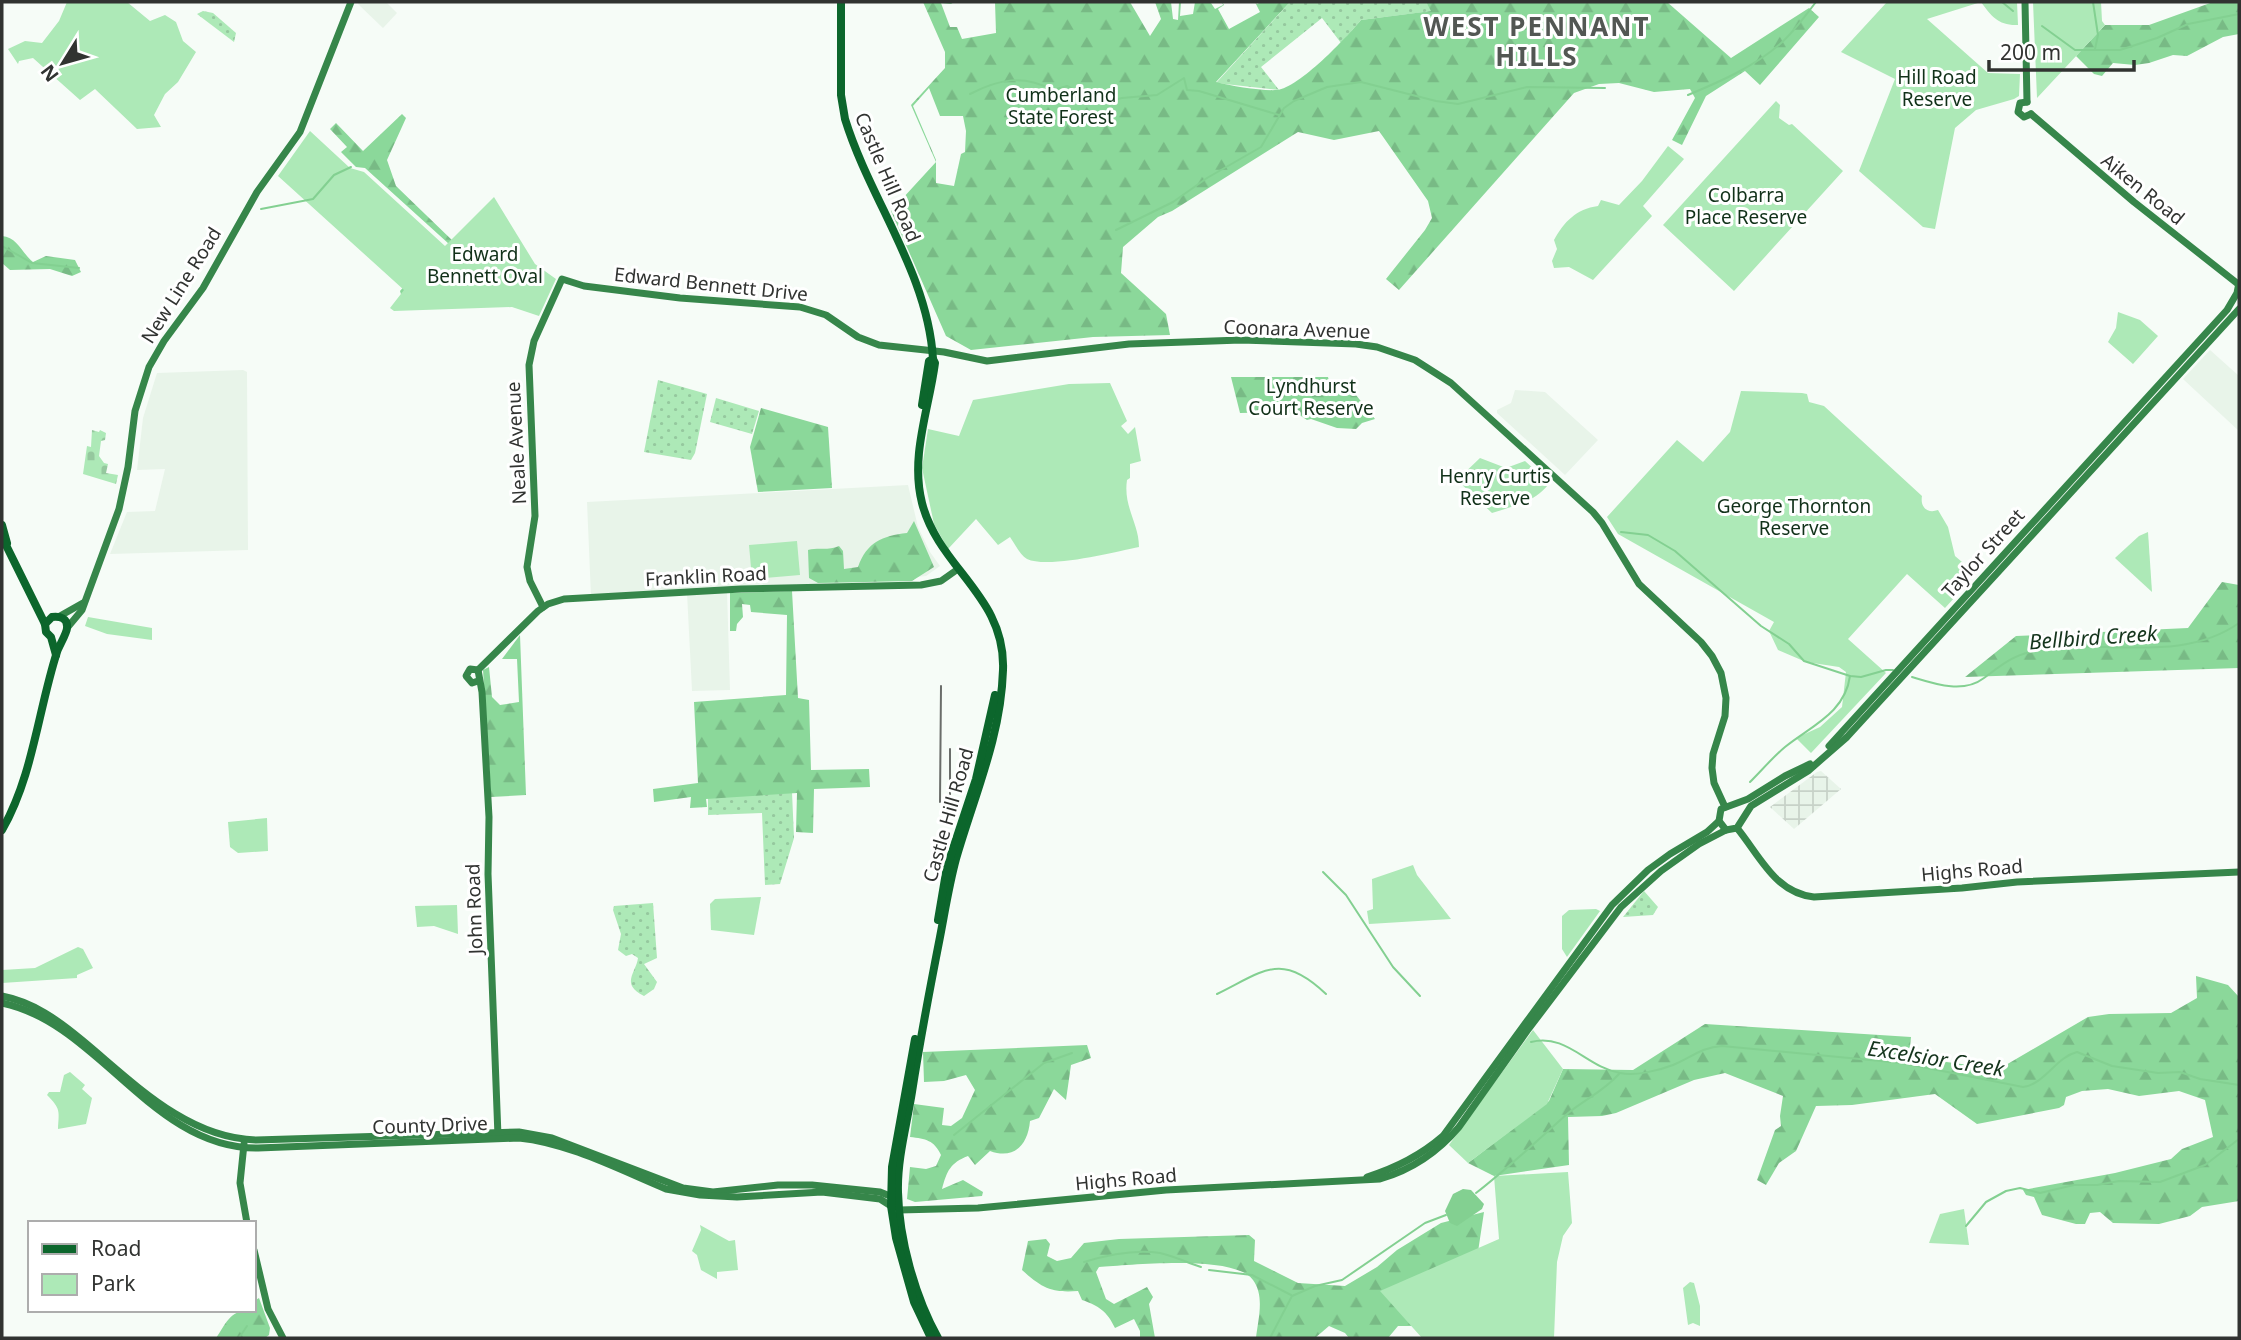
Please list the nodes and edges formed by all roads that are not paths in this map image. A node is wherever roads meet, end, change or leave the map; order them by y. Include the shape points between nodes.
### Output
1 (351, 2) edge
2 (841, 2) edge
3 (2025, 2) edge
4 (2027, 102) junction
5 (2031, 114) junction
6 (562, 279) joint
7 (2239, 283) edge
8 (2238, 296) edge
9 (2239, 309) edge
10 (933, 355) junction
11 (2, 525) edge
12 (2, 537) edge
13 (8, 546) junction
14 (956, 570) junction
15 (83, 603) junction
16 (543, 607) junction
17 (52, 619) junction
18 (67, 628) junction
19 (51, 637) junction
20 (62, 637) junction
21 (56, 654) junction
22 (478, 670) junction
23 (478, 681) junction
24 (1727, 806) junction
25 (1743, 818) junction
26 (1718, 821) junction
27 (1737, 828) junction
28 (2, 830) edge
29 (1727, 830) junction
30 (2239, 872) edge
31 (2, 996) edge
32 (2, 1003) edge
33 (1514, 1049) junction
34 (1497, 1063) junction
35 (498, 1135) junction
36 (244, 1144) junction
37 (1356, 1181) junction
38 (891, 1196) junction
39 (894, 1211) junction
40 (247, 1221) edge
41 (256, 1258) edge
42 (283, 1338) edge
43 (931, 1338) edge
44 (938, 1338) edge

1 - 15 street, New Line Road via 300,132 257,191 203,288 149,367 135,411 119,509
2 - 10 main road, Castle Hill Road via 845,119 922,297
3 - 4 street
4 - 5 street via 2033,108
4 - 5 street via 2020,103 2018,112 2024,117
5 - 7 street, Aiken Road
6 - 10 street, Edward Bennett Drive via 658,296 800,307 826,315 871,343
6 - 16 street, Neale Avenue via 534,341 529,365 535,516 527,567
7 - 8 street
8 - 24 street, Taylor Street via 1849,728 1809,765
9 - 25 street, Taylor Street via 1859,725 1808,771 1751,806
10 - 14 main road, Castle Hill Road via 936,363 919,450 920,494 930,527
10 - 24 street, Coonara Avenue via 1000,361 1129,344 1241,340 1386,349 1433,370 1593,512 1639,584 1712,656 1726,698 1712,768 1714,783
11 - 13 main road
12 - 13 main road
13 - 17 main road via 32,600
14 - 16 street, Franklin Road via 921,585 578,597
14 - 38 main road, Castle Hill Road via 989,621 998,656 998,682 976,779 943,881
14 - 39 main road, Castle Hill Road via 979,593 996,627 1003,657 1002,684 982,783 950,883
15 - 17 street
15 - 18 street, New Line Road
16 - 22 street, Franklin Road
17 - 18 main road via 65,621
17 - 19 main road via 46,632
18 - 20 main road
19 - 20 main road
19 - 21 main road
20 - 21 main road
21 - 28 main road via 24,775
22 - 23 street
22 - 23 street via 470,669 466,676
23 - 35 street, John Road via 489,817
24 - 25 street via 1741,810
24 - 26 street
25 - 27 street
26 - 29 street
26 - 34 street, Highs Road via 1648,870 1618,898
27 - 29 street
27 - 30 street, Highs Road via 1780,883 1814,897 2017,881
29 - 33 street, Highs Road via 1661,871 1621,907
31 - 36 street, County Drive via 62,1024 184,1120
32 - 36 street, County Drive via 52,1024 175,1121 209,1140
33 - 34 street
33 - 37 street, Highs Road via 1446,1142 1388,1177
34 - 37 street, Highs Road via 1432,1146 1403,1164
35 - 36 street, County Drive
35 - 38 street, County Drive via 519,1132 552,1138 683,1188 713,1192 812,1185
35 - 39 street, County Drive via 551,1143 682,1193 737,1197 822,1192 880,1199
36 - 40 street via 240,1183
37 - 39 street, Highs Road
38 - 39 main road
39 - 43 main road, Castle Hill Road via 914,1302
39 - 44 main road, Castle Hill Road via 922,1303
41 - 42 street via 268,1308

